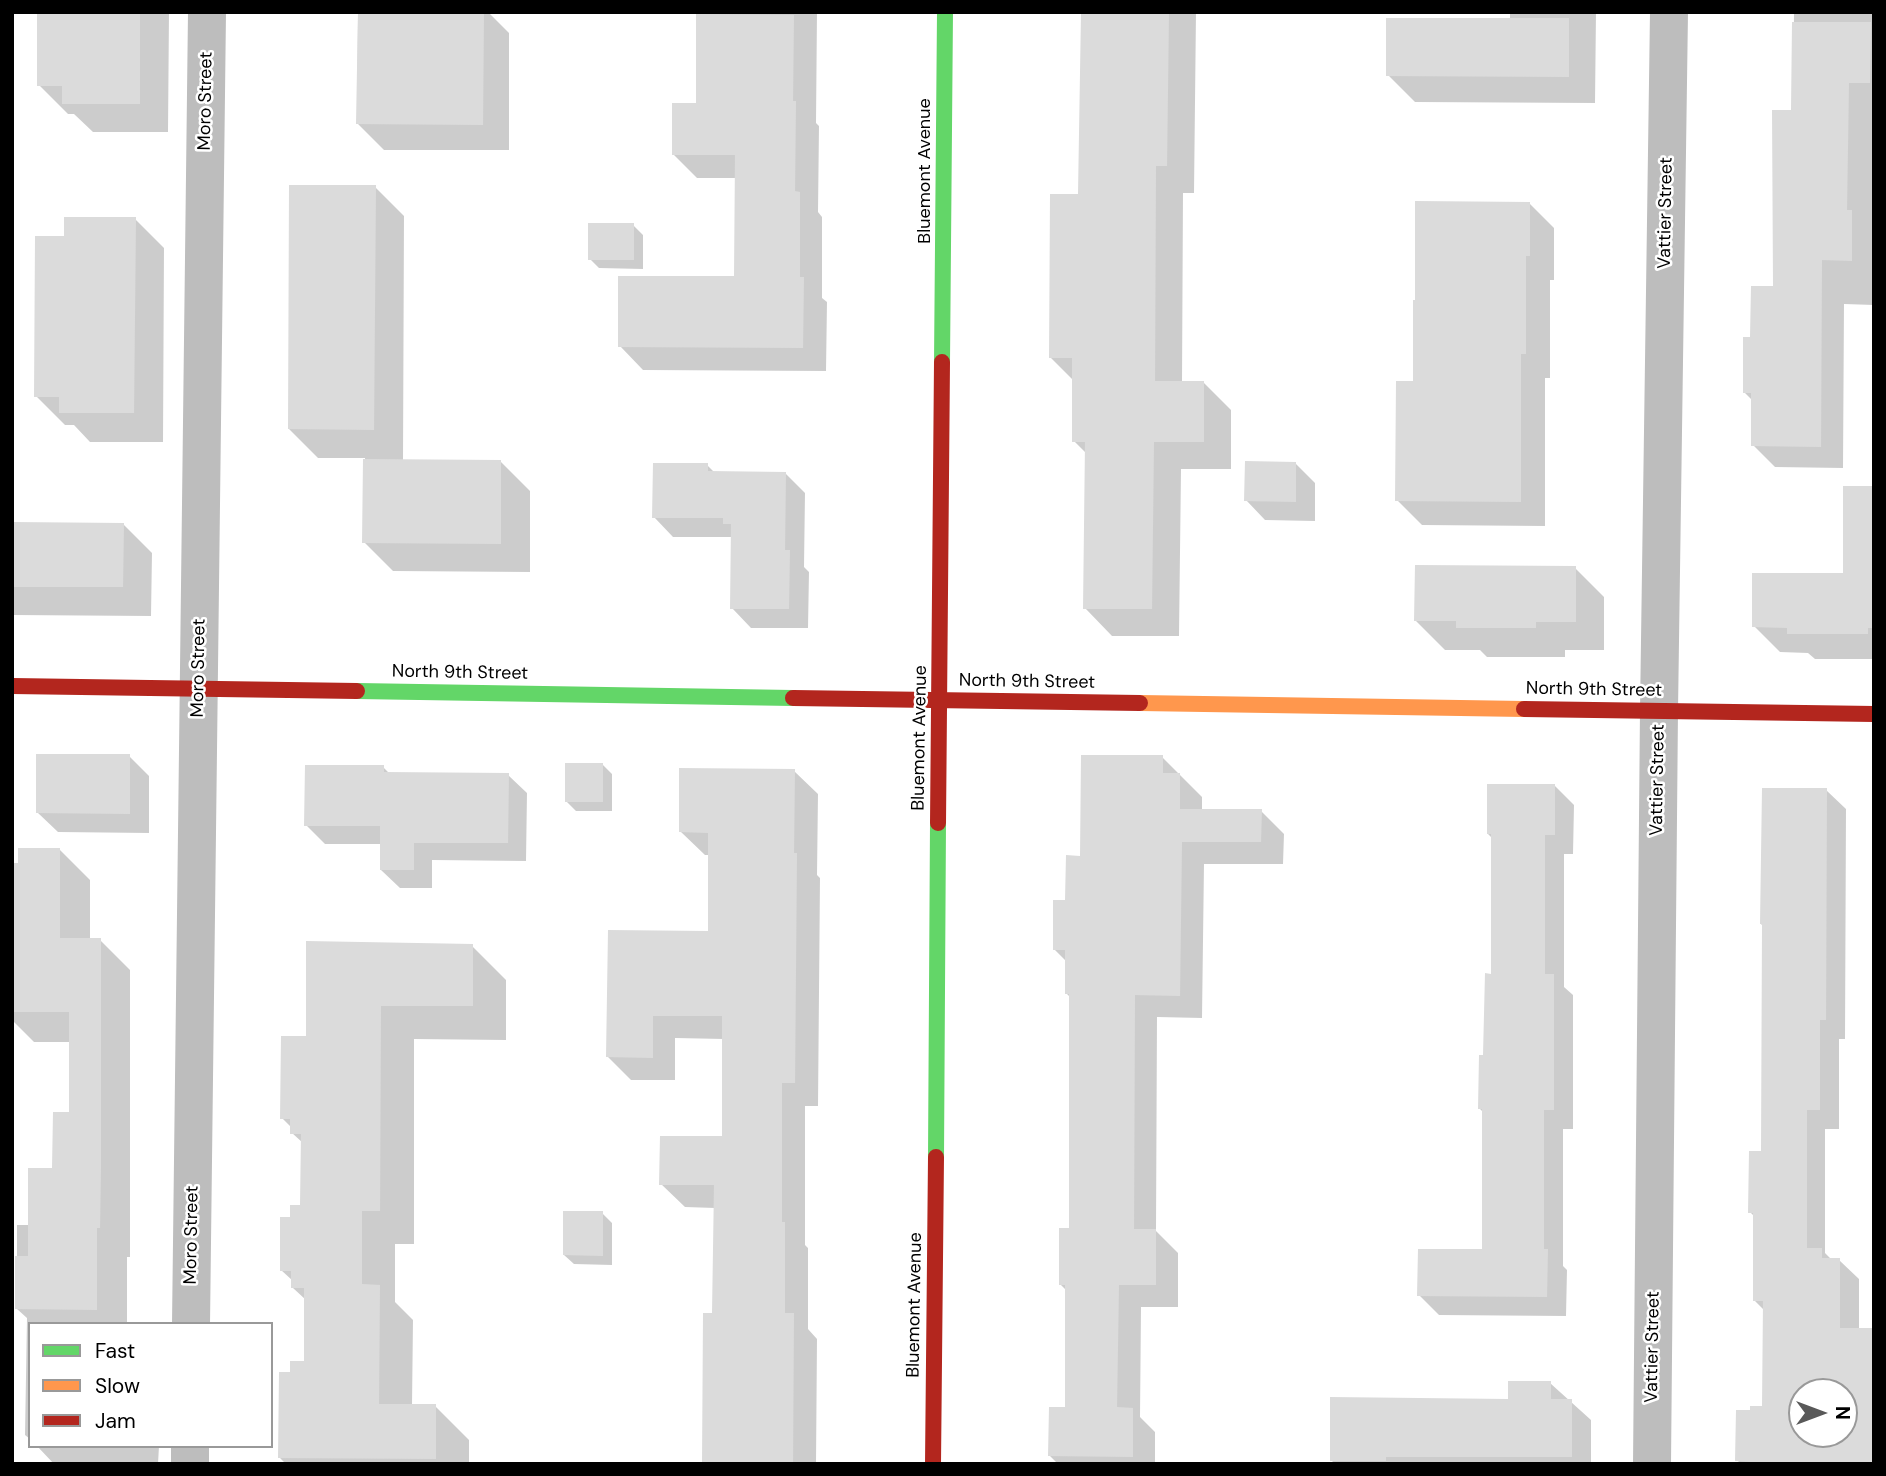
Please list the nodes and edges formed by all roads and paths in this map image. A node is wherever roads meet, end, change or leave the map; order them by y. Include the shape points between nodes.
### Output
1 (207, 12) edge
2 (945, 12) edge
3 (1669, 12) edge
4 (12, 685) edge
5 (199, 688) junction
6 (940, 700) junction
7 (1659, 710) junction
8 (1874, 715) edge
9 (191, 1322) edge
10 (933, 1464) edge
11 (1652, 1464) edge

1 - 5 street, Moro Street
2 - 6 street, Bluemont Avenue
3 - 7 street, Vattier Street
4 - 5 street, North 9th Street
5 - 6 street, North 9th Street
5 - 9 street, Moro Street
6 - 7 street, North 9th Street
6 - 10 street, Bluemont Avenue
7 - 8 street, North 9th Street
7 - 11 street, Vattier Street

